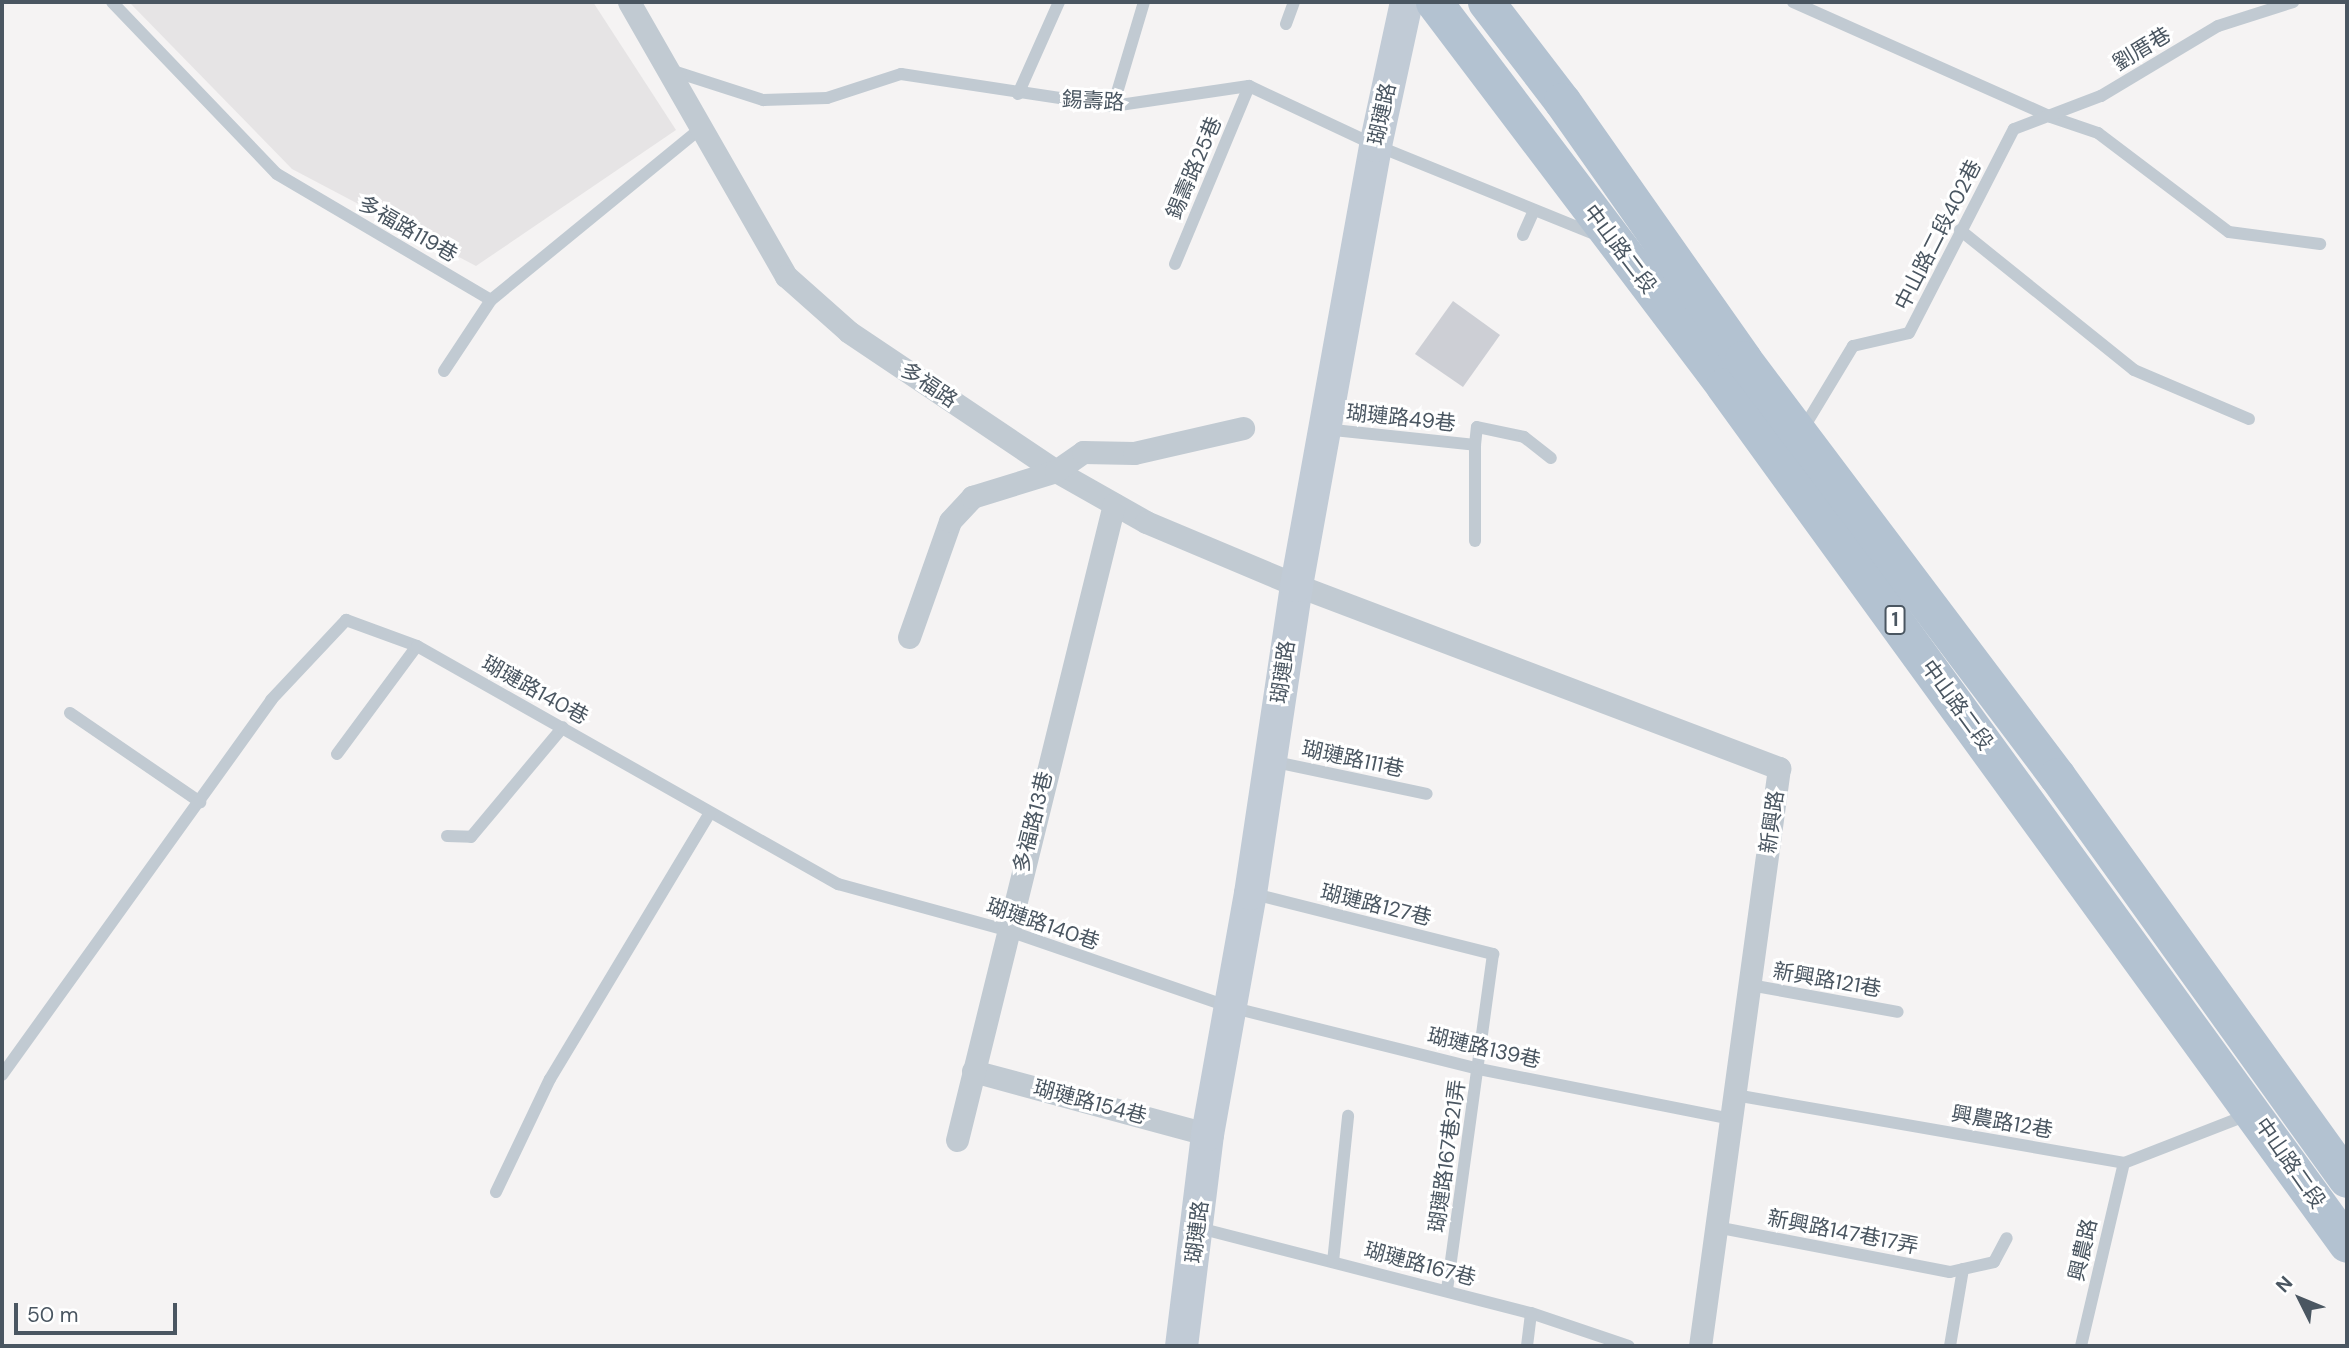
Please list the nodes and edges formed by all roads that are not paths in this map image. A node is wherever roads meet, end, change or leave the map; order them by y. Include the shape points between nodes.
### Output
1 (112, 2) edge
2 (629, 2) edge
3 (1059, 2) edge
4 (1144, 2) edge
5 (1294, 2) edge
6 (1406, 2) edge
7 (1434, 2) edge
8 (1486, 2) edge
9 (1793, 2) edge
10 (2293, 2) edge
11 (1286, 24) dead end
12 (666, 69) junction
13 (1249, 86) junction
14 (1018, 94) junction
15 (1113, 106) junction
16 (2051, 117) junction
17 (702, 128) junction
18 (1375, 145) junction
19 (1534, 210) junction
20 (1960, 230) junction
21 (1522, 235) dead end
22 (1615, 243) junction
23 (2320, 244) dead end
24 (1175, 264) dead end
25 (491, 300) junction
26 (444, 370) dead end
27 (2249, 419) dead end
28 (1243, 428) dead end
29 (1324, 429) junction
30 (1786, 443) junction
31 (1475, 445) junction
32 (1551, 458) dead end
33 (1056, 471) junction
34 (1114, 504) junction
35 (1475, 541) dead end
36 (1296, 585) junction
37 (909, 637) dead end
38 (417, 646) junction
39 (70, 713) dead end
40 (563, 727) junction
41 (337, 754) dead end
42 (1270, 761) junction
43 (1427, 794) dead end
44 (200, 802) junction
45 (709, 814) junction
46 (447, 835) dead end
47 (1250, 893) junction
48 (1006, 930) junction
49 (1493, 954) joint
50 (1750, 985) junction
51 (1230, 1007) junction
52 (1898, 1012) dead end
53 (1479, 1069) junction
54 (973, 1070) junction
55 (2, 1075) edge
56 (1735, 1095) junction
57 (2254, 1112) junction
58 (1348, 1116) dead end
59 (1732, 1119) junction
60 (1207, 1134) junction
61 (957, 1140) dead end
62 (2124, 1163) junction
63 (2347, 1180) edge
64 (496, 1192) dead end
65 (1716, 1227) junction
66 (1199, 1228) junction
67 (2007, 1238) dead end
68 (2347, 1244) edge
69 (1333, 1262) junction
70 (1963, 1269) junction
71 (1447, 1291) junction
72 (1531, 1313) junction
73 (1181, 1346) edge
74 (1527, 1346) edge
75 (1629, 1346) edge
76 (1700, 1346) edge
77 (1950, 1346) edge
78 (2081, 1346) edge

1 - 25 lane, 多福路119巷 via 277,174
2 - 12 street
3 - 14 lane
4 - 15 lane
5 - 11 lane
6 - 18 street, 瑚璉路
7 - 22 main road, 中山路二段 / 1
8 - 30 main road, 中山路二段 / 1
9 - 16 lane
10 - 16 lane, 劉厝巷 via 2218,26 2101,96
12 - 14 lane, 錫壽路 via 764,100 827,98 901,74
12 - 17 street, 多福路
13 - 15 lane, 錫壽路
13 - 18 lane
13 - 24 lane, 錫壽路25巷
14 - 15 lane, 錫壽路
16 - 20 lane, 中山路二段402巷 via 2014,130
16 - 23 lane via 2098,133 2229,233
17 - 25 lane
17 - 33 street, 多福路 via 786,276 849,332
18 - 19 lane
18 - 29 street, 瑚璉路
19 - 21 lane
19 - 22 lane
20 - 27 lane via 2134,370
20 - 30 lane, 中山路二段402巷 via 1909,333 1853,346
22 - 30 main road, 中山路二段 / 1
25 - 26 lane
28 - 33 street via 1134,453 1083,452
29 - 31 lane, 瑚璉路49巷
29 - 36 street, 瑚璉路
30 - 57 main road, 中山路二段 / 1
30 - 63 main road, 中山路二段 / 1 via 2057,776
31 - 32 lane, 瑚璉路49巷 via 1477,427 1524,437
31 - 35 lane, 瑚璉路49巷
33 - 34 street, 多福路
33 - 37 street via 972,497 950,521
34 - 36 street, 多福路
34 - 48 street, 多福路13巷
36 - 42 street, 瑚璉路
36 - 50 street, 新興路 via 1779,768
38 - 40 lane, 瑚璉路140巷
38 - 41 lane
38 - 44 lane, 瑚璉路140巷 via 346,620 271,700
39 - 44 lane
40 - 45 lane, 瑚璉路140巷
40 - 46 lane via 471,837
42 - 43 lane, 瑚璉路111巷
42 - 47 street, 瑚璉路
44 - 55 lane, 瑚璉路140巷
45 - 48 lane, 瑚璉路140巷 via 838,884
45 - 64 lane via 550,1079
47 - 49 lane, 瑚璉路127巷
47 - 51 street, 瑚璉路
48 - 51 lane, 瑚璉路140巷
48 - 54 street, 多福路13巷
49 - 53 lane, 瑚璉路167巷21弄
50 - 52 lane, 新興路121巷
50 - 56 street, 新興路
51 - 53 lane, 瑚璉路139巷
51 - 60 street, 瑚璉路
53 - 59 lane, 瑚璉路139巷
53 - 71 lane, 瑚璉路167巷21弄
54 - 60 street, 瑚璉路154巷
54 - 61 street, 多福路13巷
56 - 59 street, 新興路
56 - 62 lane, 興農路12巷
57 - 62 lane
57 - 68 main road, 中山路二段 / 1
58 - 69 lane
59 - 65 street, 新興路
60 - 66 street, 瑚璉路
62 - 78 lane, 興農路
65 - 70 lane, 新興路147巷17弄 via 1950,1272
65 - 76 street, 新興路
66 - 69 lane, 瑚璉路167巷
66 - 73 street, 瑚璉路
67 - 70 lane, 新興路147巷17弄 via 1994,1262
69 - 71 lane, 瑚璉路167巷
70 - 77 lane
71 - 72 lane, 瑚璉路167巷
72 - 74 lane
72 - 75 lane, 瑚璉路167巷

